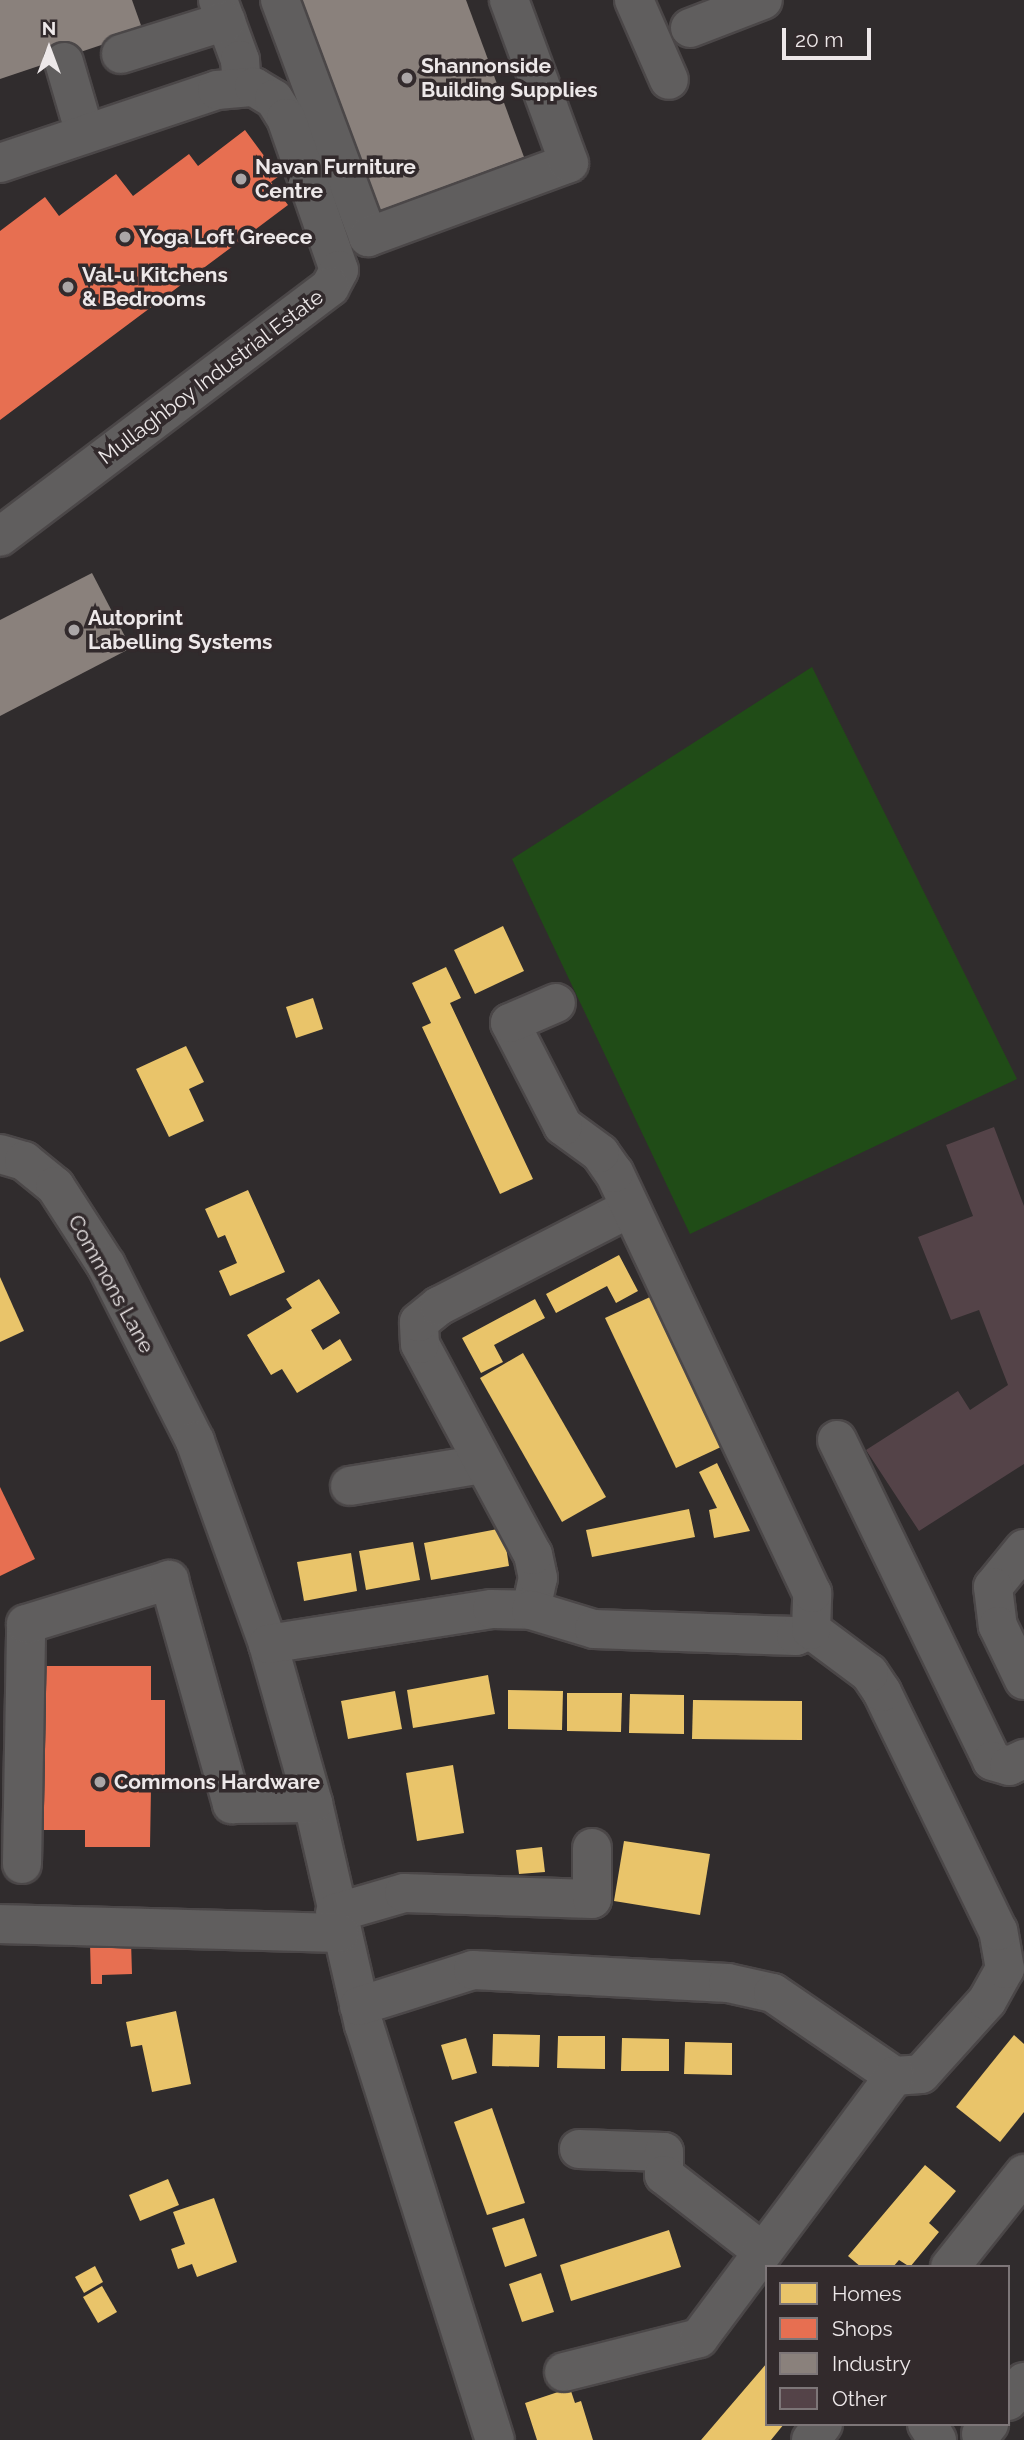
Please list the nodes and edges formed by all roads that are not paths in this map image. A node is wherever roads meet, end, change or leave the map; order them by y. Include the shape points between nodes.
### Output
1 (280, 0) edge
2 (509, 0) edge
3 (634, 0) edge
4 (763, 0) edge
5 (222, 10) edge
6 (690, 28) dead end
7 (121, 54) dead end
8 (64, 62) dead end
9 (669, 80) dead end
10 (242, 86) junction
11 (85, 134) junction
12 (0, 163) edge
13 (0, 537) edge
14 (556, 1003) dead end
15 (0, 1154) edge
16 (630, 1208) junction
17 (837, 1440) dead end
18 (484, 1464) junction
19 (350, 1486) dead end
20 (1024, 1549) edge
21 (531, 1609) junction
22 (811, 1630) junction
23 (268, 1644) junction
24 (1024, 1680) edge
25 (1024, 1759) edge
26 (313, 1803) junction
27 (592, 1847) dead end
28 (22, 1864) dead end
29 (338, 1923) junction
30 (0, 1924) edge
31 (359, 2006) junction
32 (894, 2076) junction
33 (579, 2150) dead end
34 (1022, 2180) edge
35 (763, 2252) junction
36 (952, 2265) edge
37 (564, 2372) dead end
38 (1024, 2382) edge
39 (1010, 2399) edge
40 (495, 2440) edge

1 - 2 street via 368,237 569,163
3 - 9 street
4 - 6 street
5 - 7 street
5 - 10 street via 240,60
8 - 11 street
10 - 11 street
10 - 13 street, Mullaghboy Industrial Estate via 254,87 274,99 286,118 332,242 339,270 330,287
11 - 12 street
14 - 16 street via 510,1023 563,1126 600,1153
15 - 23 street, Commons Lane via 24,1161 55,1186 106,1265 195,1441
16 - 18 street via 439,1306 419,1322 420,1344
16 - 22 street via 812,1593
17 - 25 street via 992,1761 1009,1766
18 - 19 street
18 - 21 street via 533,1555 538,1578
20 - 24 street via 993,1587 998,1626
21 - 22 street via 594,1629 796,1636
21 - 23 street via 492,1608
22 - 32 street via 869,1674 882,1692 998,1931 1005,1969 987,2001 921,2074
23 - 26 street, Commons Lane
26 - 28 street via 232,1804 169,1580 26,1624
26 - 29 street, Commons Lane
27 - 29 street via 592,1899 404,1893
29 - 30 street
29 - 31 street, Commons Lane
31 - 32 street via 473,1970 728,1983 773,1993
31 - 40 street, Commons Lane
32 - 35 street
33 - 35 street via 664,2152 664,2175
34 - 36 street
35 - 37 street via 699,2338
38 - 39 street

